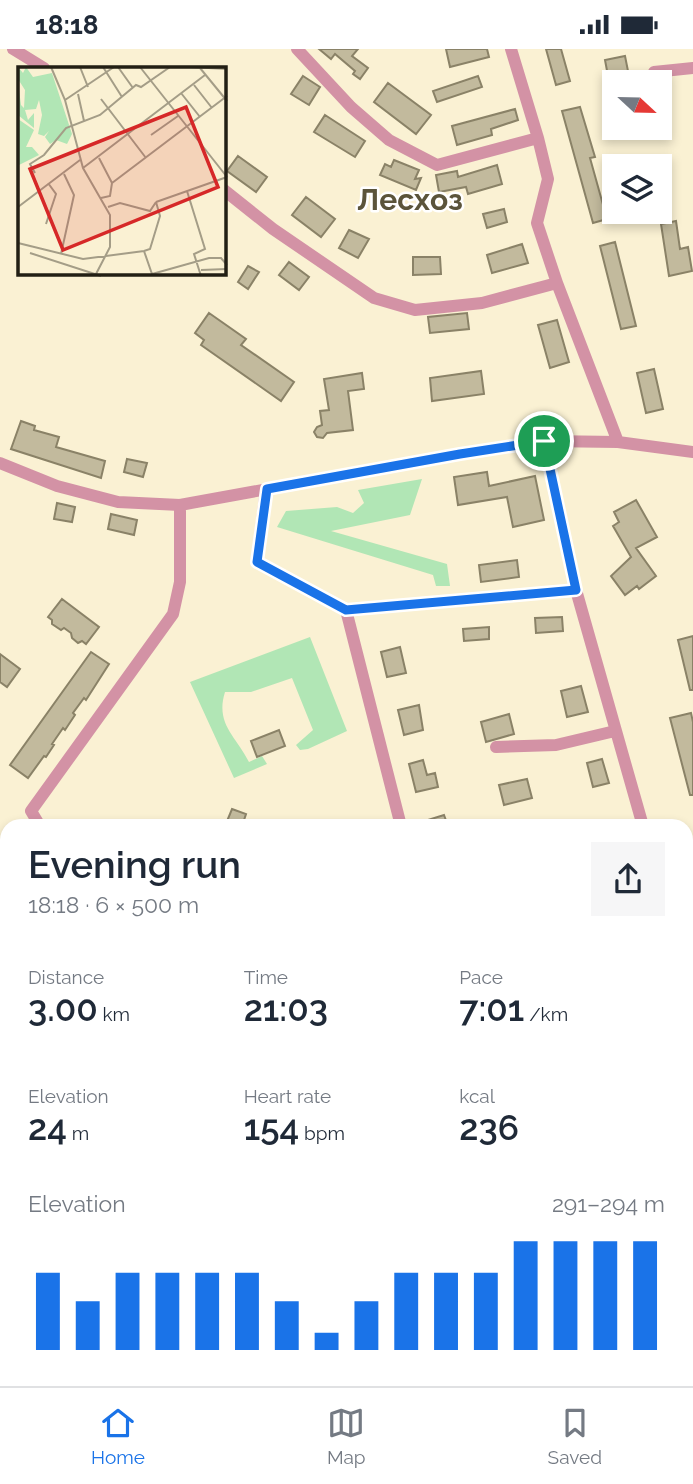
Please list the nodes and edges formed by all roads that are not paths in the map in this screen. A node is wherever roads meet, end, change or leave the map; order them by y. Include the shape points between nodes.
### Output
1 (13, 49) edge
2 (297, 49) edge
3 (511, 49) edge
4 (42, 67) edge
5 (693, 68) edge
6 (672, 70) edge
7 (538, 138) junction
8 (226, 192) edge
9 (557, 283) junction
10 (544, 441) junction
11 (618, 442) junction
12 (693, 452) edge
13 (0, 463) edge
14 (267, 489) junction
15 (180, 505) junction
16 (576, 590) junction
17 (346, 610) junction
18 (615, 731) junction
19 (496, 747) dead end
20 (36, 819) edge
21 (399, 819) edge
22 (641, 819) edge

1 - 4 street
2 - 7 street via 351,107 390,140 437,165
3 - 7 street
5 - 6 street
7 - 9 street via 548,179 537,223
8 - 9 street via 374,298 415,310 482,303
9 - 11 street
10 - 11 street
10 - 14 street
10 - 16 street
11 - 12 street
13 - 15 street via 57,486 118,502
14 - 15 street
14 - 17 street via 257,562
15 - 20 street via 180,582 173,614 31,811
16 - 17 street
16 - 18 street
17 - 21 street
18 - 19 street via 556,745
18 - 22 street

